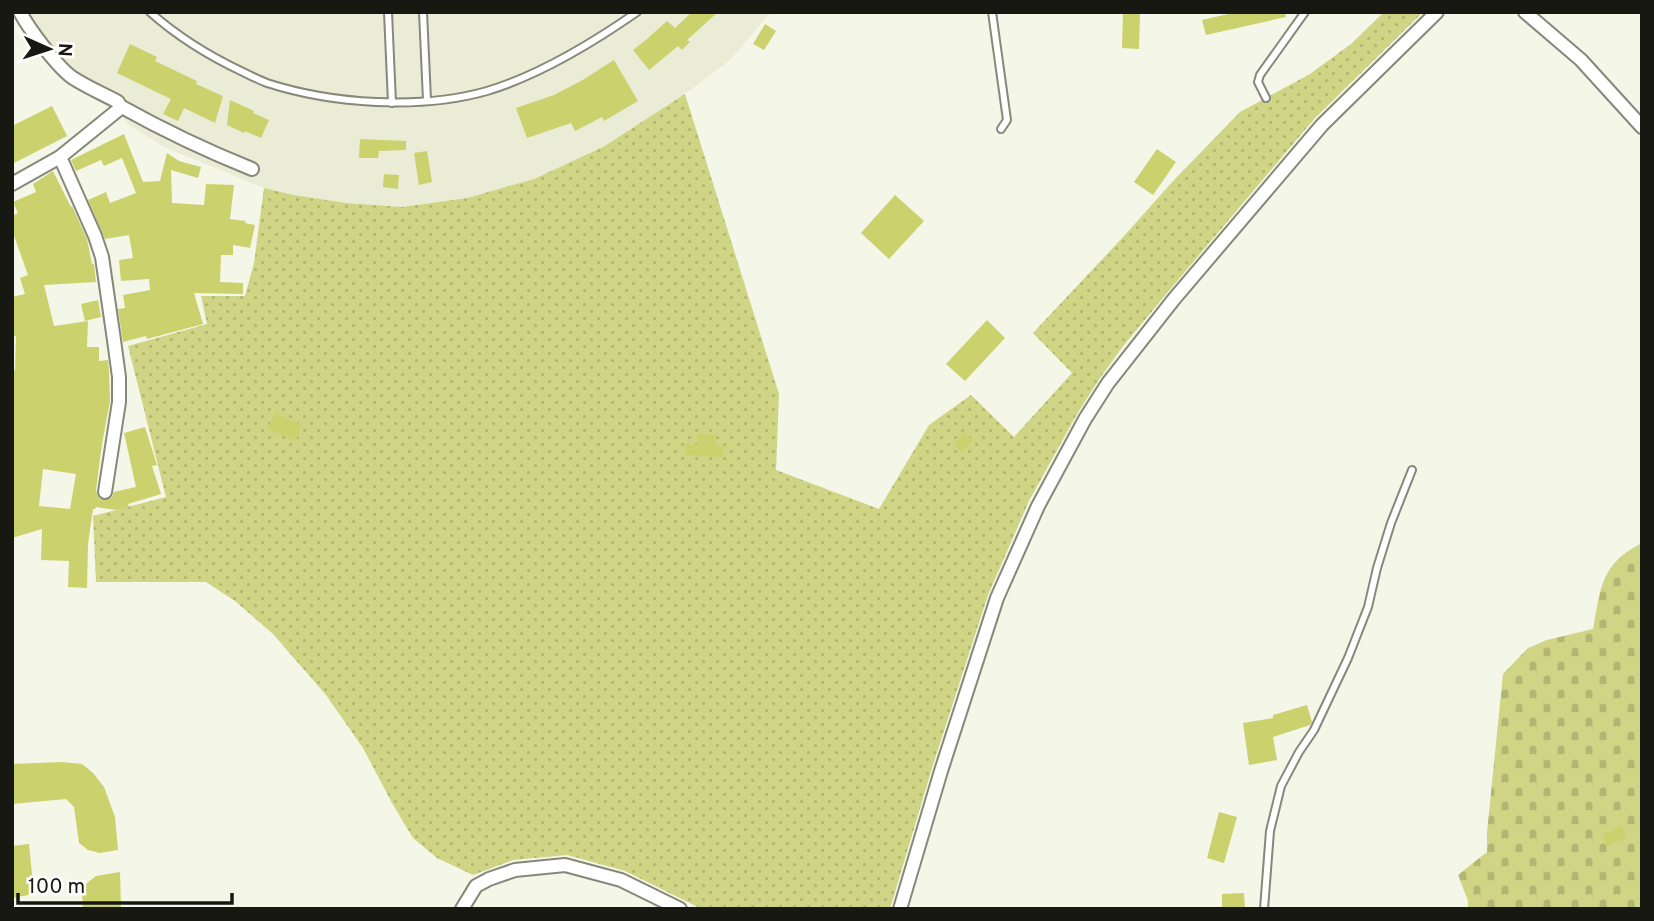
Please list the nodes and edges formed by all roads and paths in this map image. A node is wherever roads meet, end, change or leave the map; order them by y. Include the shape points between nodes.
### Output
1 (20, 12) edge
2 (150, 12) edge
3 (388, 12) edge
4 (422, 12) edge
5 (618, 12) edge
6 (636, 12) edge
7 (992, 12) edge
8 (1305, 12) edge
9 (1437, 12) edge
10 (1525, 12) edge
11 (625, 20) junction
12 (1266, 98) dead end
13 (427, 100) junction
14 (392, 103) junction
15 (120, 106) junction
16 (1642, 127) edge
17 (1002, 129) dead end
18 (60, 157) junction
19 (252, 169) dead end
20 (12, 184) edge
21 (1412, 470) dead end
22 (104, 492) dead end
23 (462, 909) edge
24 (680, 909) edge
25 (900, 909) edge
26 (1264, 909) edge

1 - 15 street via 71,77
2 - 14 lane via 215,59 266,83 321,96
3 - 14 lane
4 - 13 lane
5 - 11 lane
6 - 11 lane
7 - 17 lane via 1007,120
8 - 12 lane via 1261,75 1258,82
9 - 25 street via 1322,125 1174,299 1085,419 1038,506 997,598
10 - 16 street via 1581,60
11 - 13 lane via 525,77 486,91
13 - 14 lane
15 - 18 street
15 - 19 street
18 - 20 street
18 - 22 street via 102,257 119,377
21 - 26 lane via 1348,658 1282,786 1270,831
23 - 24 street via 476,886 489,879 515,870 565,865 621,880

